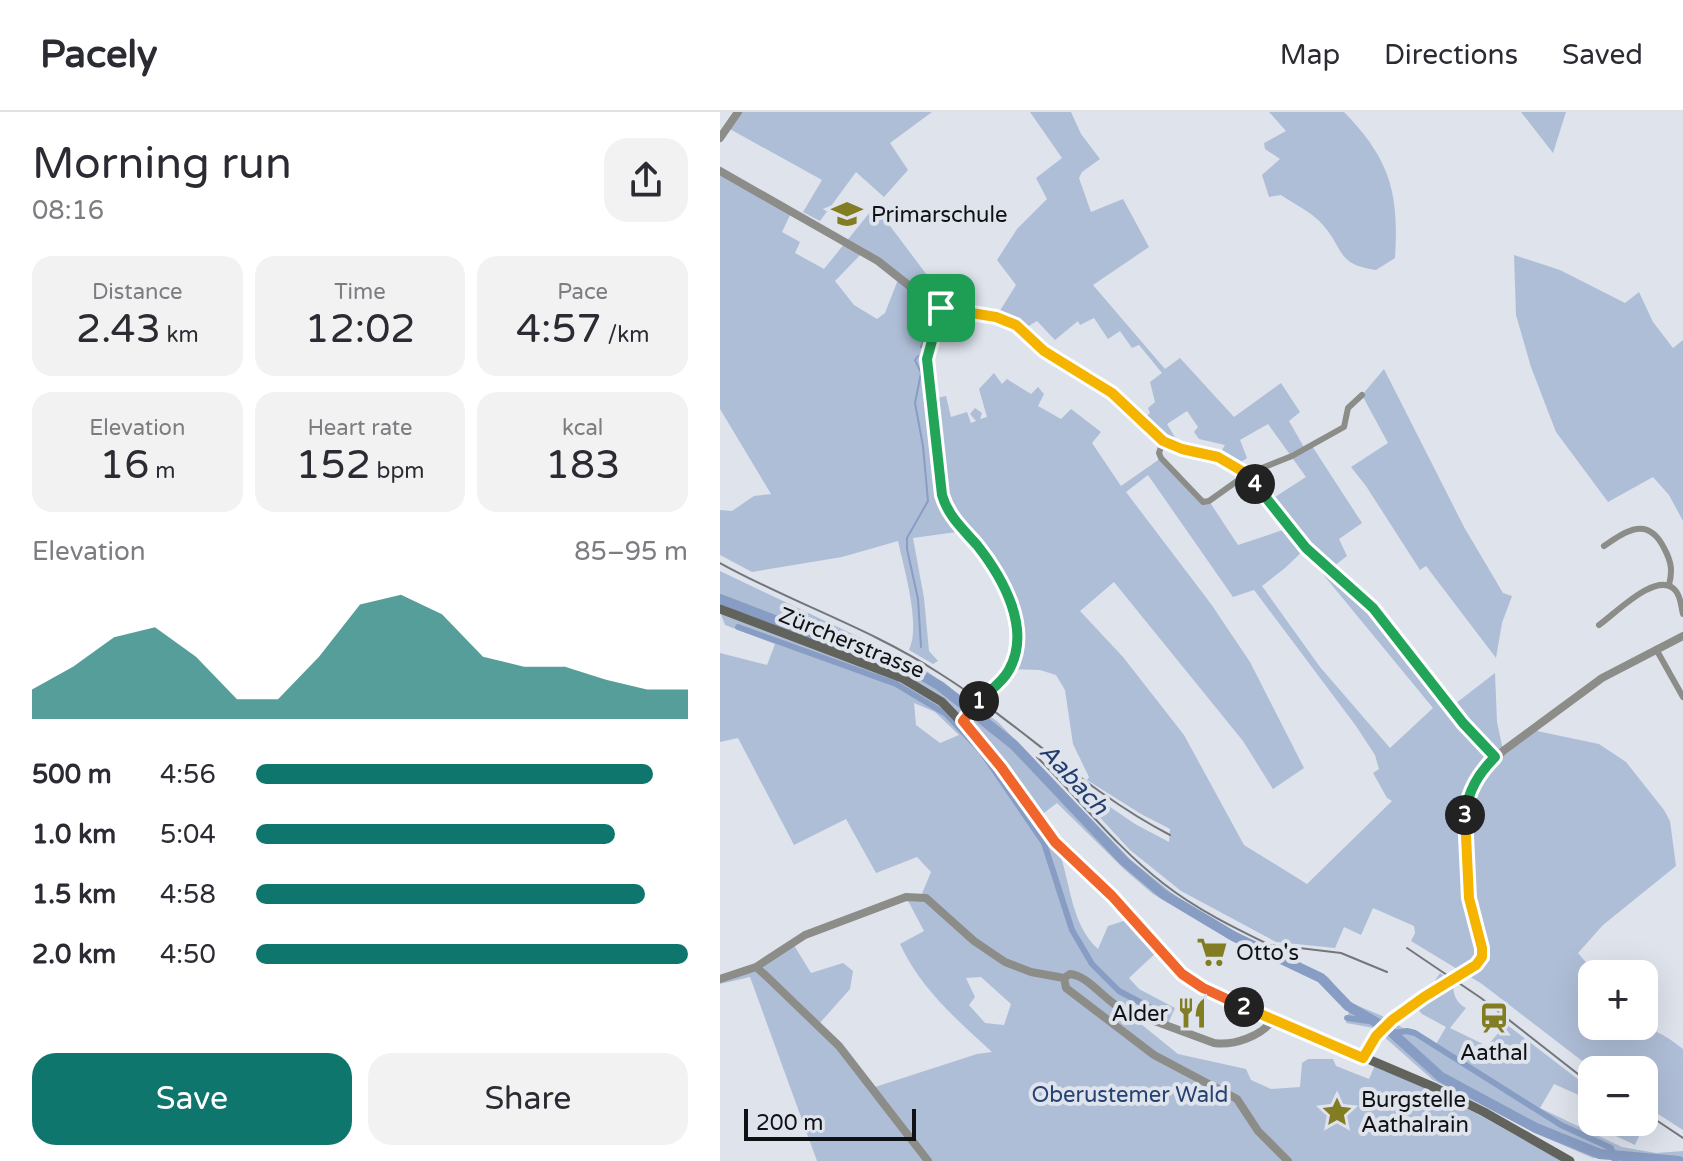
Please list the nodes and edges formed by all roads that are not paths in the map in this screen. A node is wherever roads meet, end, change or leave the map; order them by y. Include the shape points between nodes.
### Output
1 (738, 112) edge
2 (720, 138) edge
3 (720, 171) edge
4 (941, 308) junction
5 (1362, 395) dead end
6 (1163, 441) junction
7 (1247, 474) junction
8 (1604, 546) dead end
9 (1669, 585) junction
10 (720, 609) edge
11 (1683, 614) edge
12 (1599, 625) dead end
13 (1683, 636) edge
14 (1656, 649) junction
15 (1680, 685) edge
16 (1683, 697) edge
17 (966, 717) junction
18 (1495, 757) junction
19 (756, 967) junction
20 (1064, 978) junction
21 (720, 979) edge
22 (1273, 1019) junction
23 (1363, 1058) junction
24 (928, 1161) edge
25 (1288, 1161) edge
26 (1570, 1161) edge

1 - 2 street
3 - 4 street via 878,261
4 - 6 street via 1016,325 1044,351 1112,393
4 - 17 street via 927,359 942,495 1001,582 1017,624 1010,669
5 - 7 street via 1348,408 1344,427
6 - 7 street via 1218,457
6 - 7 street via 1161,458 1203,502
7 - 18 street via 1306,548 1373,608
8 - 9 street via 1633,529 1651,530 1671,562
9 - 11 street
9 - 12 street via 1644,590
10 - 17 main road, Zürcherstrasse via 911,682
13 - 14 street
14 - 15 street
14 - 18 street via 1602,678
15 - 16 street
17 - 22 main road, Zürcherstrasse via 1055,842 1182,974
18 - 23 street, bridge via 1472,787 1465,814 1469,898 1482,952 1476,965 1385,1026
19 - 20 street via 808,933 920,896 1005,962
19 - 21 street
19 - 24 street via 839,1046
20 - 22 street via 1079,975 1109,1003 1218,1044 1261,1032
20 - 25 street via 1066,988 1154,1055 1237,1099 1258,1131
22 - 23 main road, Zürcherstrasse
23 - 26 main road, Zürcherstrasse via 1439,1090

